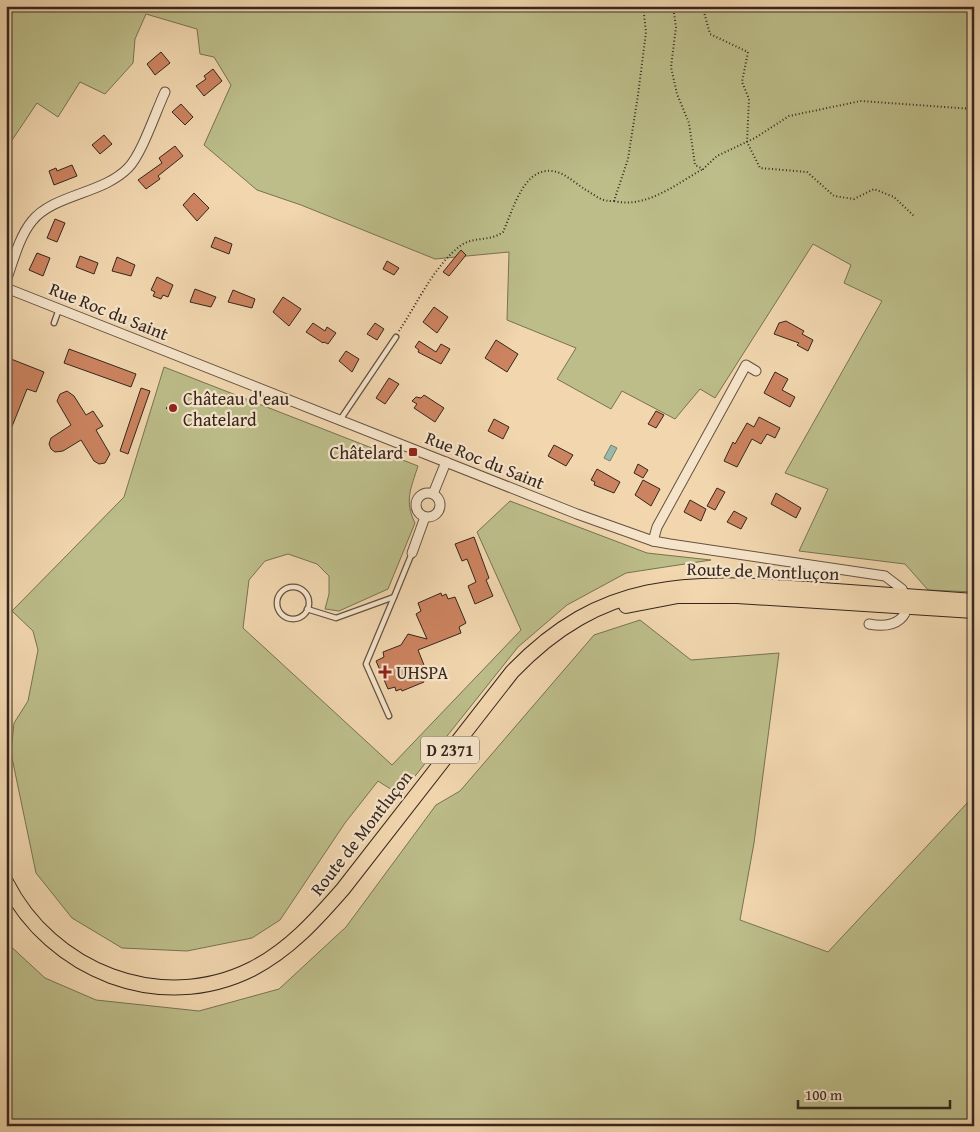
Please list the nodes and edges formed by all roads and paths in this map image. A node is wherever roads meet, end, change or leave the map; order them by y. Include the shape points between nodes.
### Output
1 (643, 6) edge
2 (673, 6) edge
3 (710, 6) edge
4 (165, 92) dead end
5 (974, 109) edge
6 (747, 142) junction
7 (703, 169) junction
8 (614, 201) junction
9 (915, 217) dead end
10 (6, 281) edge
11 (6, 288) edge
12 (59, 309) junction
13 (54, 323) dead end
14 (396, 337) joint
15 (756, 371) dead end
16 (340, 420) junction
17 (446, 462) junction
18 (433, 494) junction
19 (425, 517) junction
20 (653, 541) junction
21 (412, 553) joint
22 (394, 597) junction
23 (974, 601) edge
24 (905, 602) junction
25 (307, 609) junction
26 (974, 611) edge
27 (869, 624) dead end
28 (390, 716) dead end
29 (6, 882) edge
30 (6, 898) edge

1 - 8 path via 646,32 635,113 628,159
2 - 7 path via 676,27 671,67 677,94 689,123 695,165
3 - 6 path via 704,12 710,34 748,52 742,82 749,99
4 - 10 street via 129,167 113,180 46,210 32,220
5 - 6 path via 860,101 789,116
6 - 7 path via 717,156
6 - 9 path via 760,168 807,172 834,196 854,200 874,189 894,196
7 - 8 path via 644,202
8 - 14 path via 605,202 560,173 535,173 524,185 503,232 459,246 438,270
11 - 12 street, Rue Roc du Saint
12 - 13 lane
12 - 16 street, Rue Roc du Saint
14 - 16 lane
15 - 20 street via 746,365 657,527
16 - 17 street, Rue Roc du Saint
17 - 18 street
17 - 20 street, Rue Roc du Saint
18 - 19 street via 441,503 439,511 433,517
18 - 19 street via 422,495 417,501 419,513
19 - 21 street
20 - 24 street, Rue Roc du Saint via 881,574 897,583
21 - 22 lane
22 - 25 lane via 336,618
22 - 28 lane via 366,664
23 - 24 main road, Route de Montluçon / D 2371
24 - 26 main road, Route de Montluçon / D 2371
24 - 27 street via 902,617 894,624
24 - 29 main road, Route de Montluçon / D 2371 via 766,586 694,585 646,591 588,612 539,646 512,672 343,889 313,922 275,956 223,980 177,987 143,985 90,968 46,937 18,904
24 - 30 main road, Route de Montluçon / D 2371 via 678,596 637,603 586,623 554,643 514,682 316,931 283,959 239,982 202,992 174,994 144,992 103,981 80,971 44,945
25 - 25 lane via 300,617 285,617 278,609 278,599 288,588 298,588 308,599

